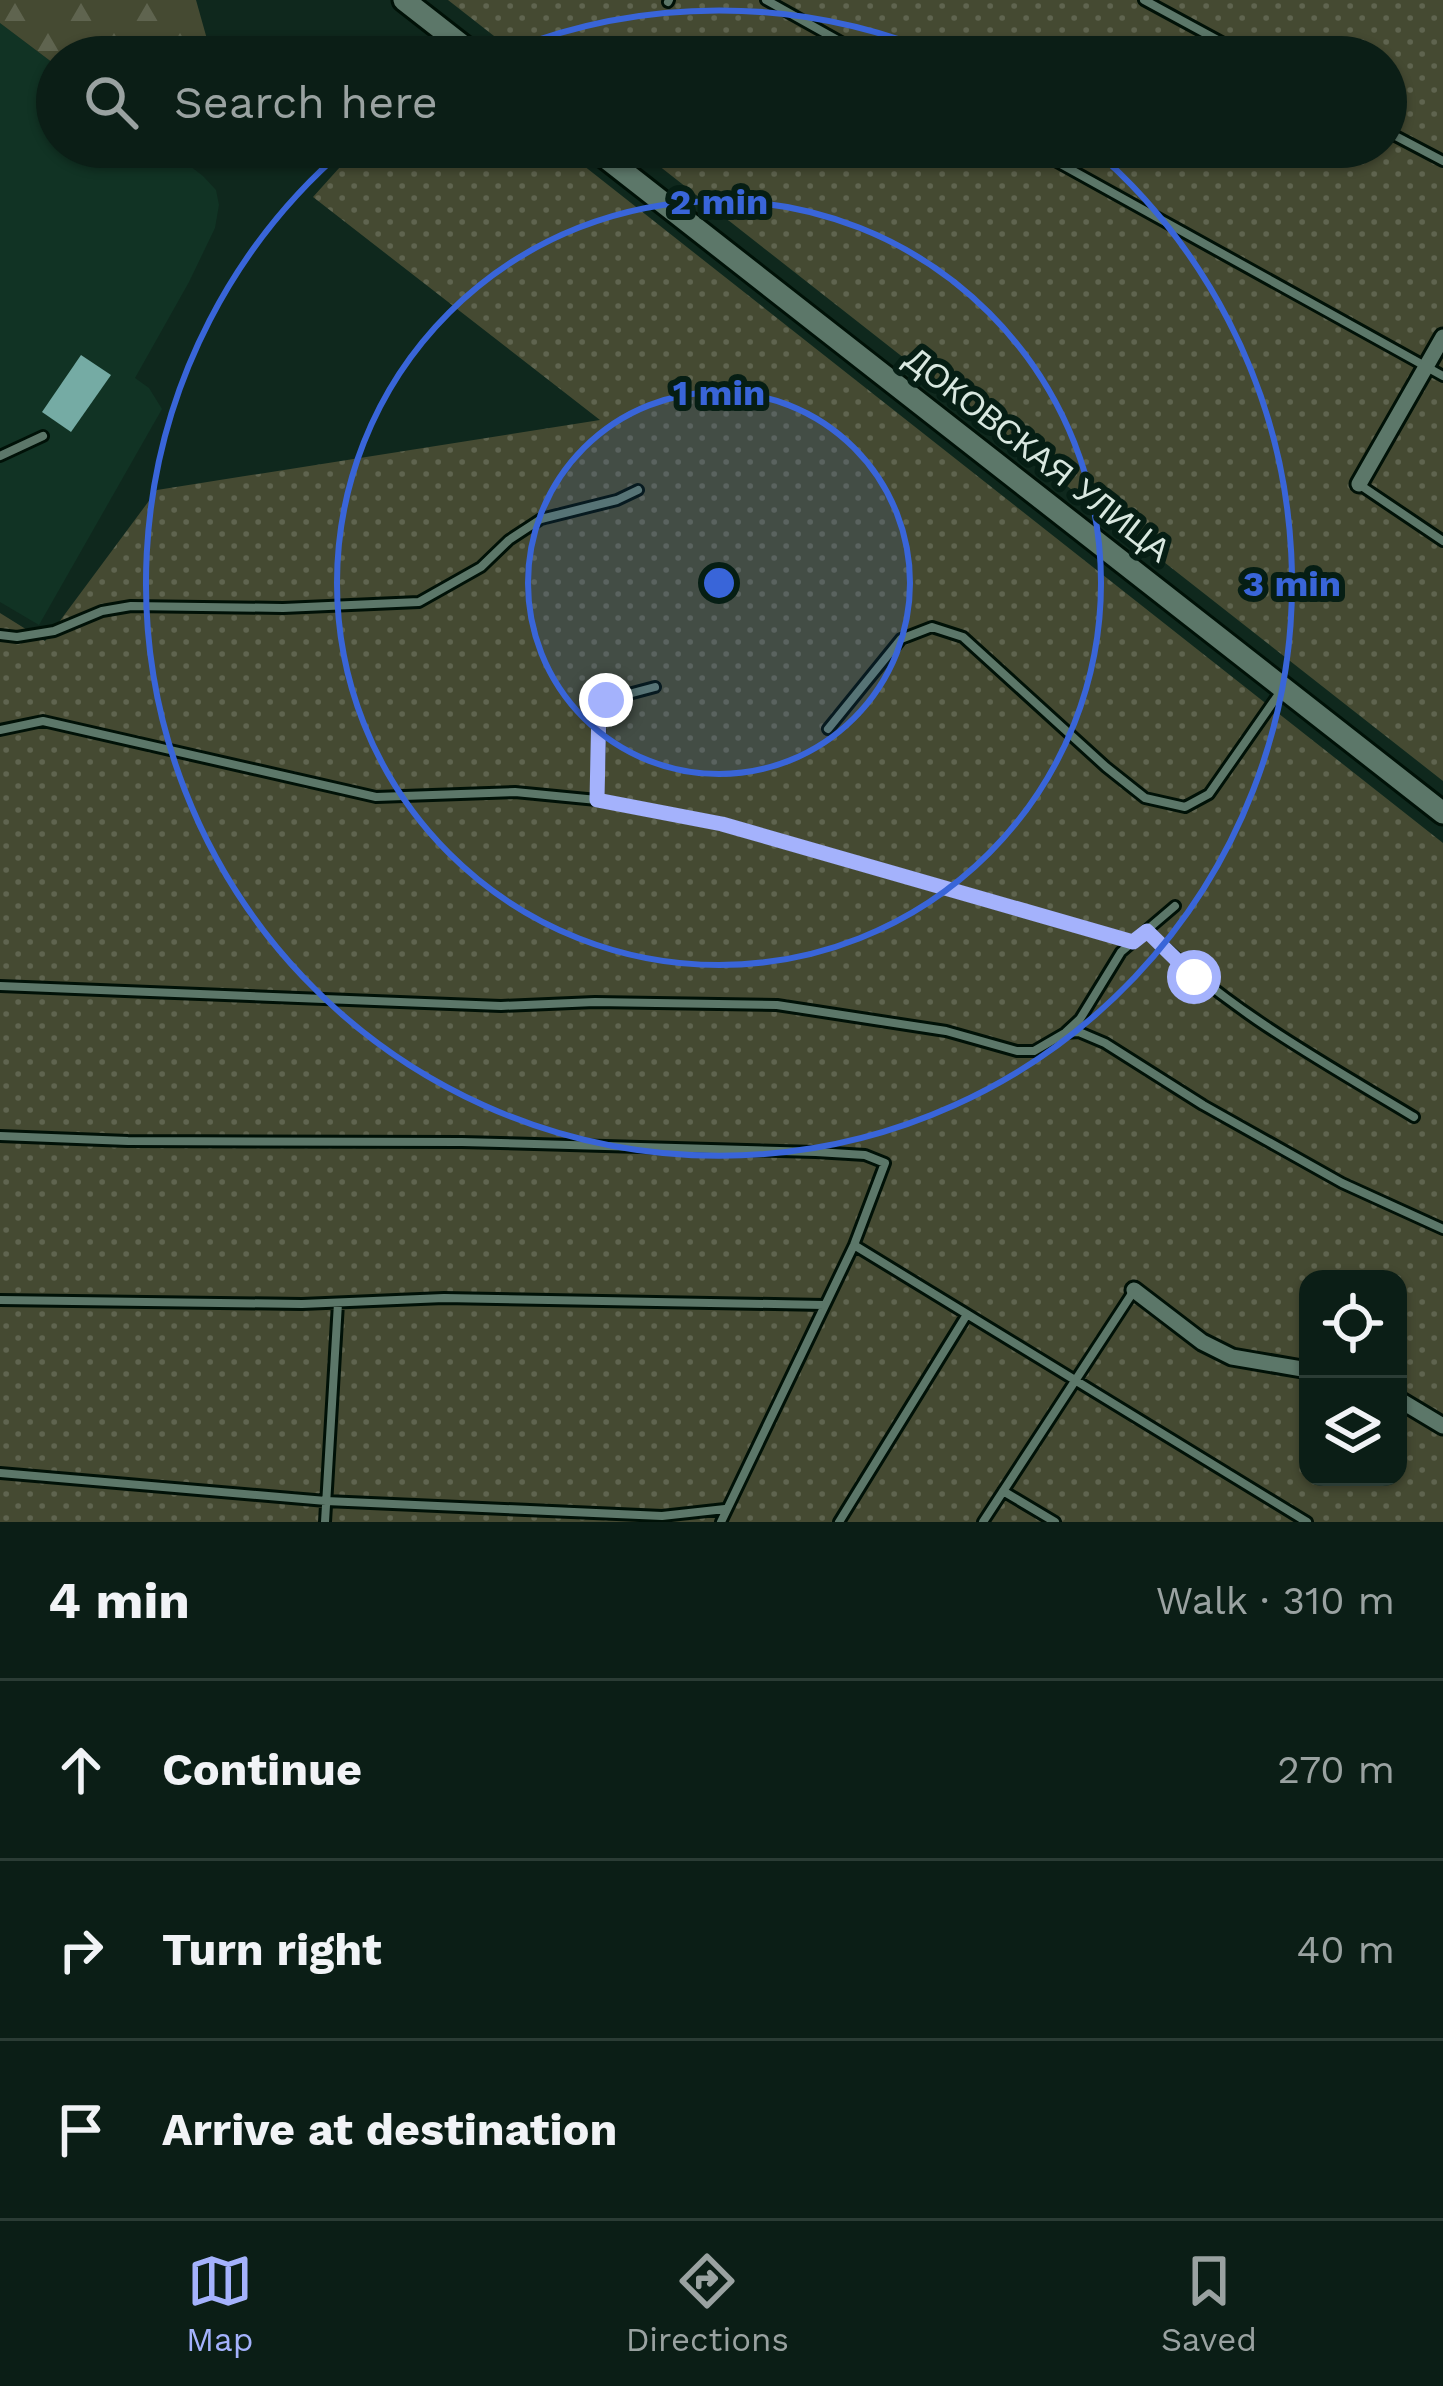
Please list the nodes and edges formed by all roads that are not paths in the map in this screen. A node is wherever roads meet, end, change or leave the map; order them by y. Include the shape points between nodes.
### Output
1 (404, 0) edge
2 (766, 0) edge
3 (1144, 0) edge
4 (449, 36) edge
5 (830, 36) edge
6 (1210, 36) edge
7 (1407, 142) edge
8 (1443, 161) edge
9 (619, 168) edge
10 (1068, 168) edge
11 (1443, 337) edge
12 (1426, 367) junction
13 (1443, 376) edge
14 (43, 436) dead end
15 (0, 457) edge
16 (1359, 484) joint
17 (638, 490) dead end
18 (1443, 541) edge
19 (0, 635) edge
20 (655, 687) dead end
21 (1283, 687) junction
22 (828, 729) dead end
23 (0, 730) edge
24 (597, 800) junction
25 (1443, 813) edge
26 (1175, 906) dead end
27 (1147, 931) junction
28 (1133, 942) junction
29 (0, 986) edge
30 (1064, 1033) junction
31 (1414, 1118) dead end
32 (0, 1136) edge
33 (1443, 1229) edge
34 (854, 1245) junction
35 (1134, 1290) joint
36 (0, 1300) edge
37 (338, 1303) junction
38 (824, 1305) junction
39 (966, 1316) junction
40 (1299, 1368) edge
41 (1074, 1381) junction
42 (1407, 1404) edge
43 (1443, 1426) edge
44 (0, 1473) edge
45 (1003, 1491) junction
46 (326, 1501) junction
47 (725, 1509) junction
48 (325, 1522) edge
49 (721, 1522) edge
50 (839, 1522) edge
51 (983, 1522) edge
52 (1054, 1522) edge
53 (1307, 1522) edge

1 - 4 street
2 - 5 lane
3 - 6 lane
7 - 8 lane
9 - 21 street, ДОКОВСКАЯ УЛИЦА
10 - 12 lane
11 - 12 street
12 - 13 lane
12 - 16 street
14 - 15 lane
16 - 18 lane
17 - 19 lane via 541,519 419,602 131,606 54,632
20 - 24 lane via 599,706
21 - 22 lane via 1209,794 1185,807 1144,798 963,637 932,627 901,639
21 - 25 street, ДОКОВСКАЯ УЛИЦА
23 - 24 lane via 43,721 376,797 515,792
24 - 28 lane via 722,824
26 - 27 lane
27 - 28 lane
27 - 31 lane via 1268,1030
28 - 30 lane
29 - 30 lane via 501,1006 777,1005 946,1030 1017,1051 1034,1051
30 - 33 lane via 1106,1043 1342,1183
32 - 34 lane via 866,1155 886,1163
34 - 38 lane
34 - 39 lane
35 - 40 street via 1232,1357
35 - 41 lane
36 - 37 lane
37 - 38 lane
37 - 46 lane
38 - 47 lane
39 - 41 lane
39 - 50 lane
41 - 45 lane
41 - 53 lane
42 - 43 street
44 - 46 lane
45 - 51 lane
45 - 52 lane
46 - 47 lane via 662,1516
46 - 48 lane
47 - 49 lane

